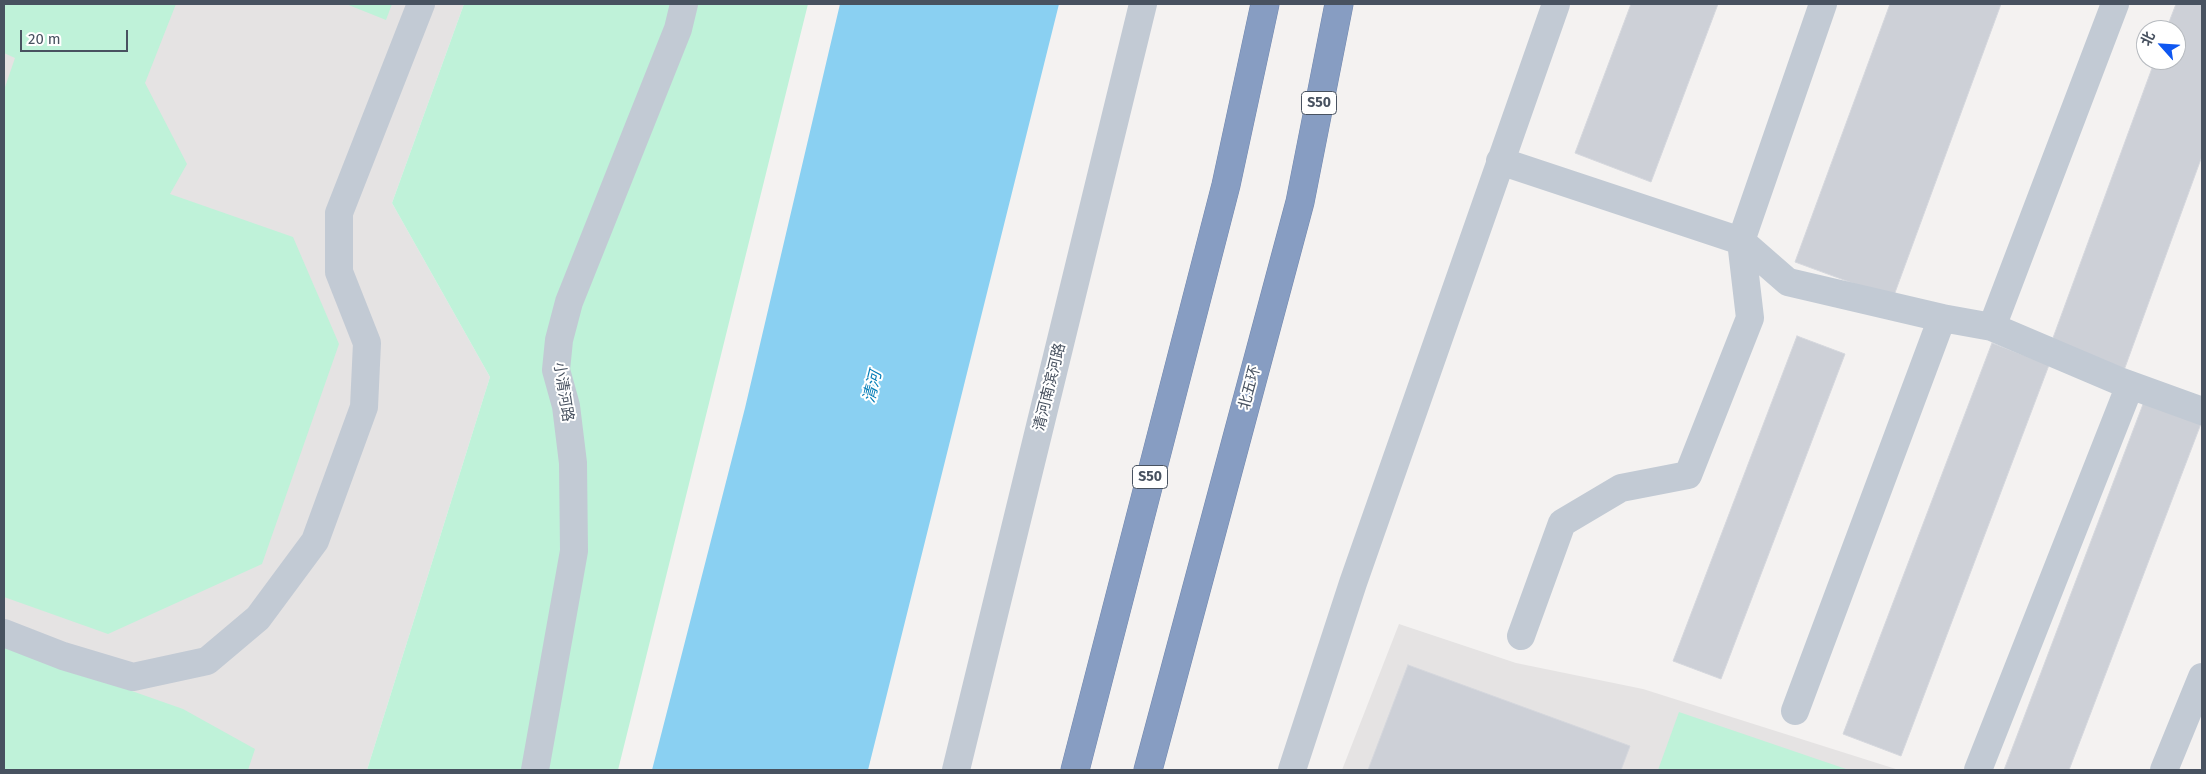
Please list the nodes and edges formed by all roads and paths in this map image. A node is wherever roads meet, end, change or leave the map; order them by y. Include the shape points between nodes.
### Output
1 (421, 4) edge
2 (684, 4) edge
3 (1143, 4) edge
4 (1248, 4) edge
5 (1265, 4) edge
6 (1339, 4) edge
7 (1556, 4) edge
8 (1822, 4) edge
9 (2115, 4) edge
10 (1500, 161) junction
11 (1226, 185) junction
12 (1741, 241) junction
13 (1942, 318) junction
14 (1992, 327) junction
15 (2130, 385) junction
16 (2202, 411) edge
17 (4, 633) edge
18 (1520, 636) dead end
19 (2202, 677) edge
20 (1795, 711) dead end
21 (535, 770) edge
22 (956, 770) edge
23 (1075, 770) edge
24 (1148, 770) edge
25 (1292, 770) edge
26 (1978, 770) edge
27 (2164, 770) edge

1 - 17 street via 339,213 340,272 367,343 364,407 315,541 258,618 207,660 134,677 63,656
2 - 21 street, 小清河路 via 678,29 569,302 559,340 556,370 566,406 573,463 574,551
3 - 22 street, 清河南滨河路
4 - 11 highway
5 - 11 highway, S50
6 - 24 highway, 北五环 / S50 via 1300,202
7 - 10 street
8 - 12 street
9 - 14 street
10 - 12 street
10 - 25 street via 1353,583
11 - 23 highway, S50
12 - 13 street via 1788,282
12 - 18 street via 1750,318 1688,475 1621,488 1562,523
13 - 14 street
13 - 20 street
14 - 15 street
15 - 16 street
15 - 26 street
19 - 27 street

